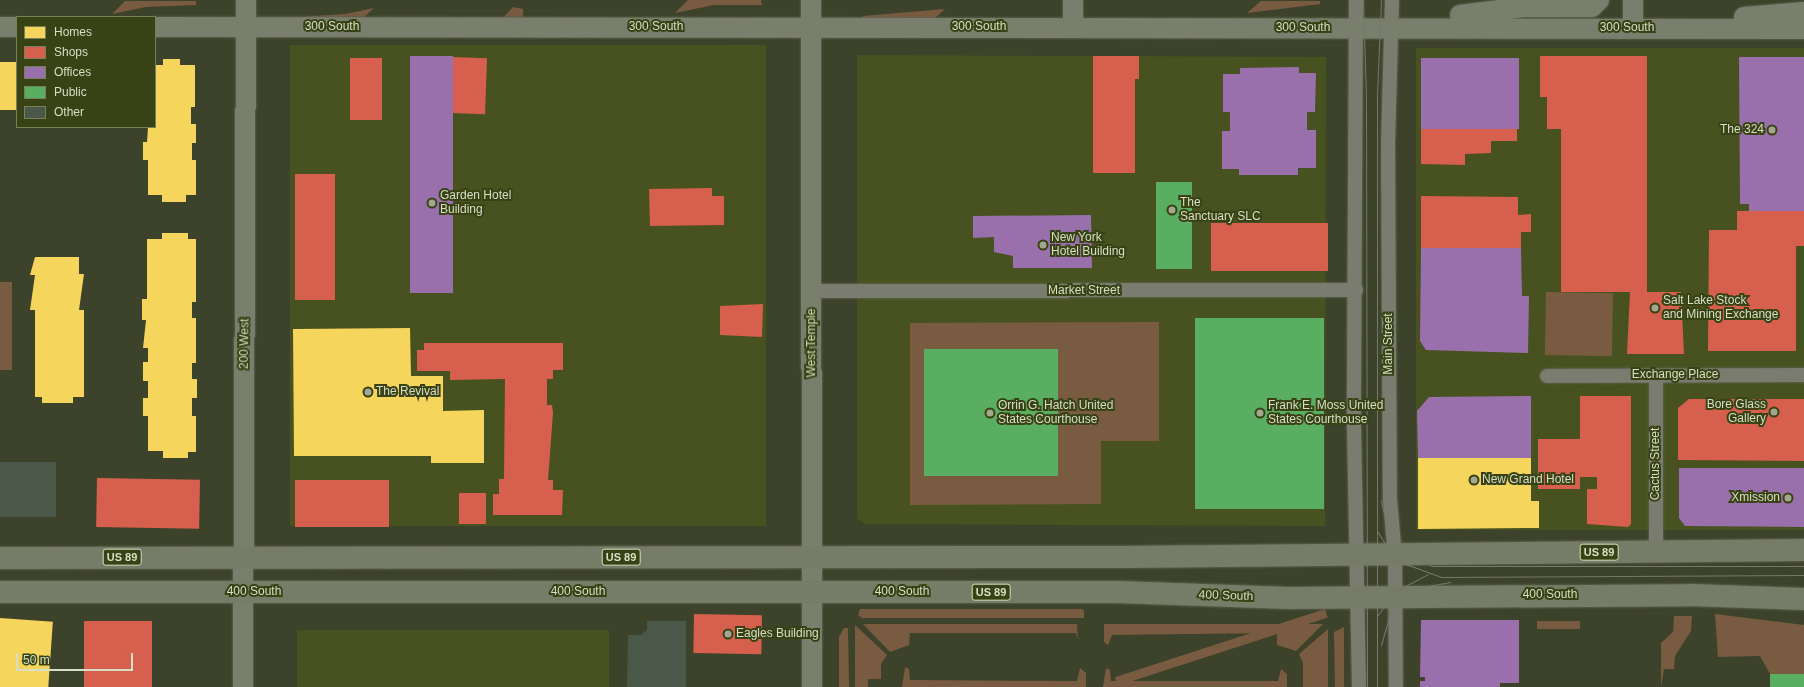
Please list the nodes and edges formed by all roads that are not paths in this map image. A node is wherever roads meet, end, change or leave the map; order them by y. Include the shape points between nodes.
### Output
1 (246, 0) edge
2 (812, 0) edge
3 (1073, 0) edge
4 (1599, 0) edge
5 (1634, 0) edge
6 (1804, 12) edge
7 (1356, 14) edge
8 (1392, 14) edge
9 (0, 27) edge
10 (16, 27) edge
11 (156, 27) edge
12 (245, 27) junction
13 (812, 27) junction
14 (1073, 28) junction
15 (1633, 28) junction
16 (1685, 28) junction
17 (1804, 29) edge
18 (1356, 290) junction
19 (812, 291) junction
20 (1804, 375) edge
21 (1547, 376) dead end
22 (1656, 376) junction
23 (1804, 550) edge
24 (1656, 552) junction
25 (1356, 553) junction
26 (1395, 553) junction
27 (243, 557) junction
28 (812, 557) junction
29 (0, 558) edge
30 (0, 592) edge
31 (244, 592) junction
32 (812, 592) junction
33 (1396, 596) junction
34 (1358, 597) junction
35 (1804, 599) edge
36 (243, 687) edge
37 (812, 687) edge
38 (1360, 687) edge
39 (1396, 687) edge

1 - 12 street, 200 West
2 - 13 street, West Temple
3 - 14 street
4 - 8 street via 1592,7 1523,7 1482,15
5 - 15 street
6 - 16 street via 1724,19
7 - 8 street, 300 South
7 - 14 street, 300 South
7 - 18 street
8 - 15 street, 300 South
8 - 26 street, Main Street via 1390,499
9 - 10 street
11 - 12 street, 300 South
12 - 13 street, 300 South
12 - 27 street, 200 West
13 - 14 street, 300 South
13 - 19 street, West Temple
15 - 16 street, 300 South
16 - 17 street, 300 South
18 - 19 street, Market Street
18 - 25 street
19 - 28 street, West Temple
20 - 22 street, Exchange Place
21 - 22 street, Exchange Place
22 - 24 street, Cactus Street
23 - 24 main road, US 89
24 - 26 main road, US 89
25 - 26 main road, US 89
25 - 28 main road, US 89
25 - 34 street
26 - 33 street, Main Street
27 - 28 main road, US 89
27 - 29 main road, US 89
27 - 31 street, 200 West
28 - 32 street, West Temple
30 - 31 main road, 400 South / US 89
31 - 32 main road, 400 South / US 89
31 - 36 street, 200 West
32 - 34 main road, 400 South / US 89 via 1118,592
32 - 37 street, West Temple
33 - 34 main road, 400 South / US 89
33 - 35 main road, 400 South / US 89 via 1691,595
33 - 39 street, Main Street
34 - 38 street

